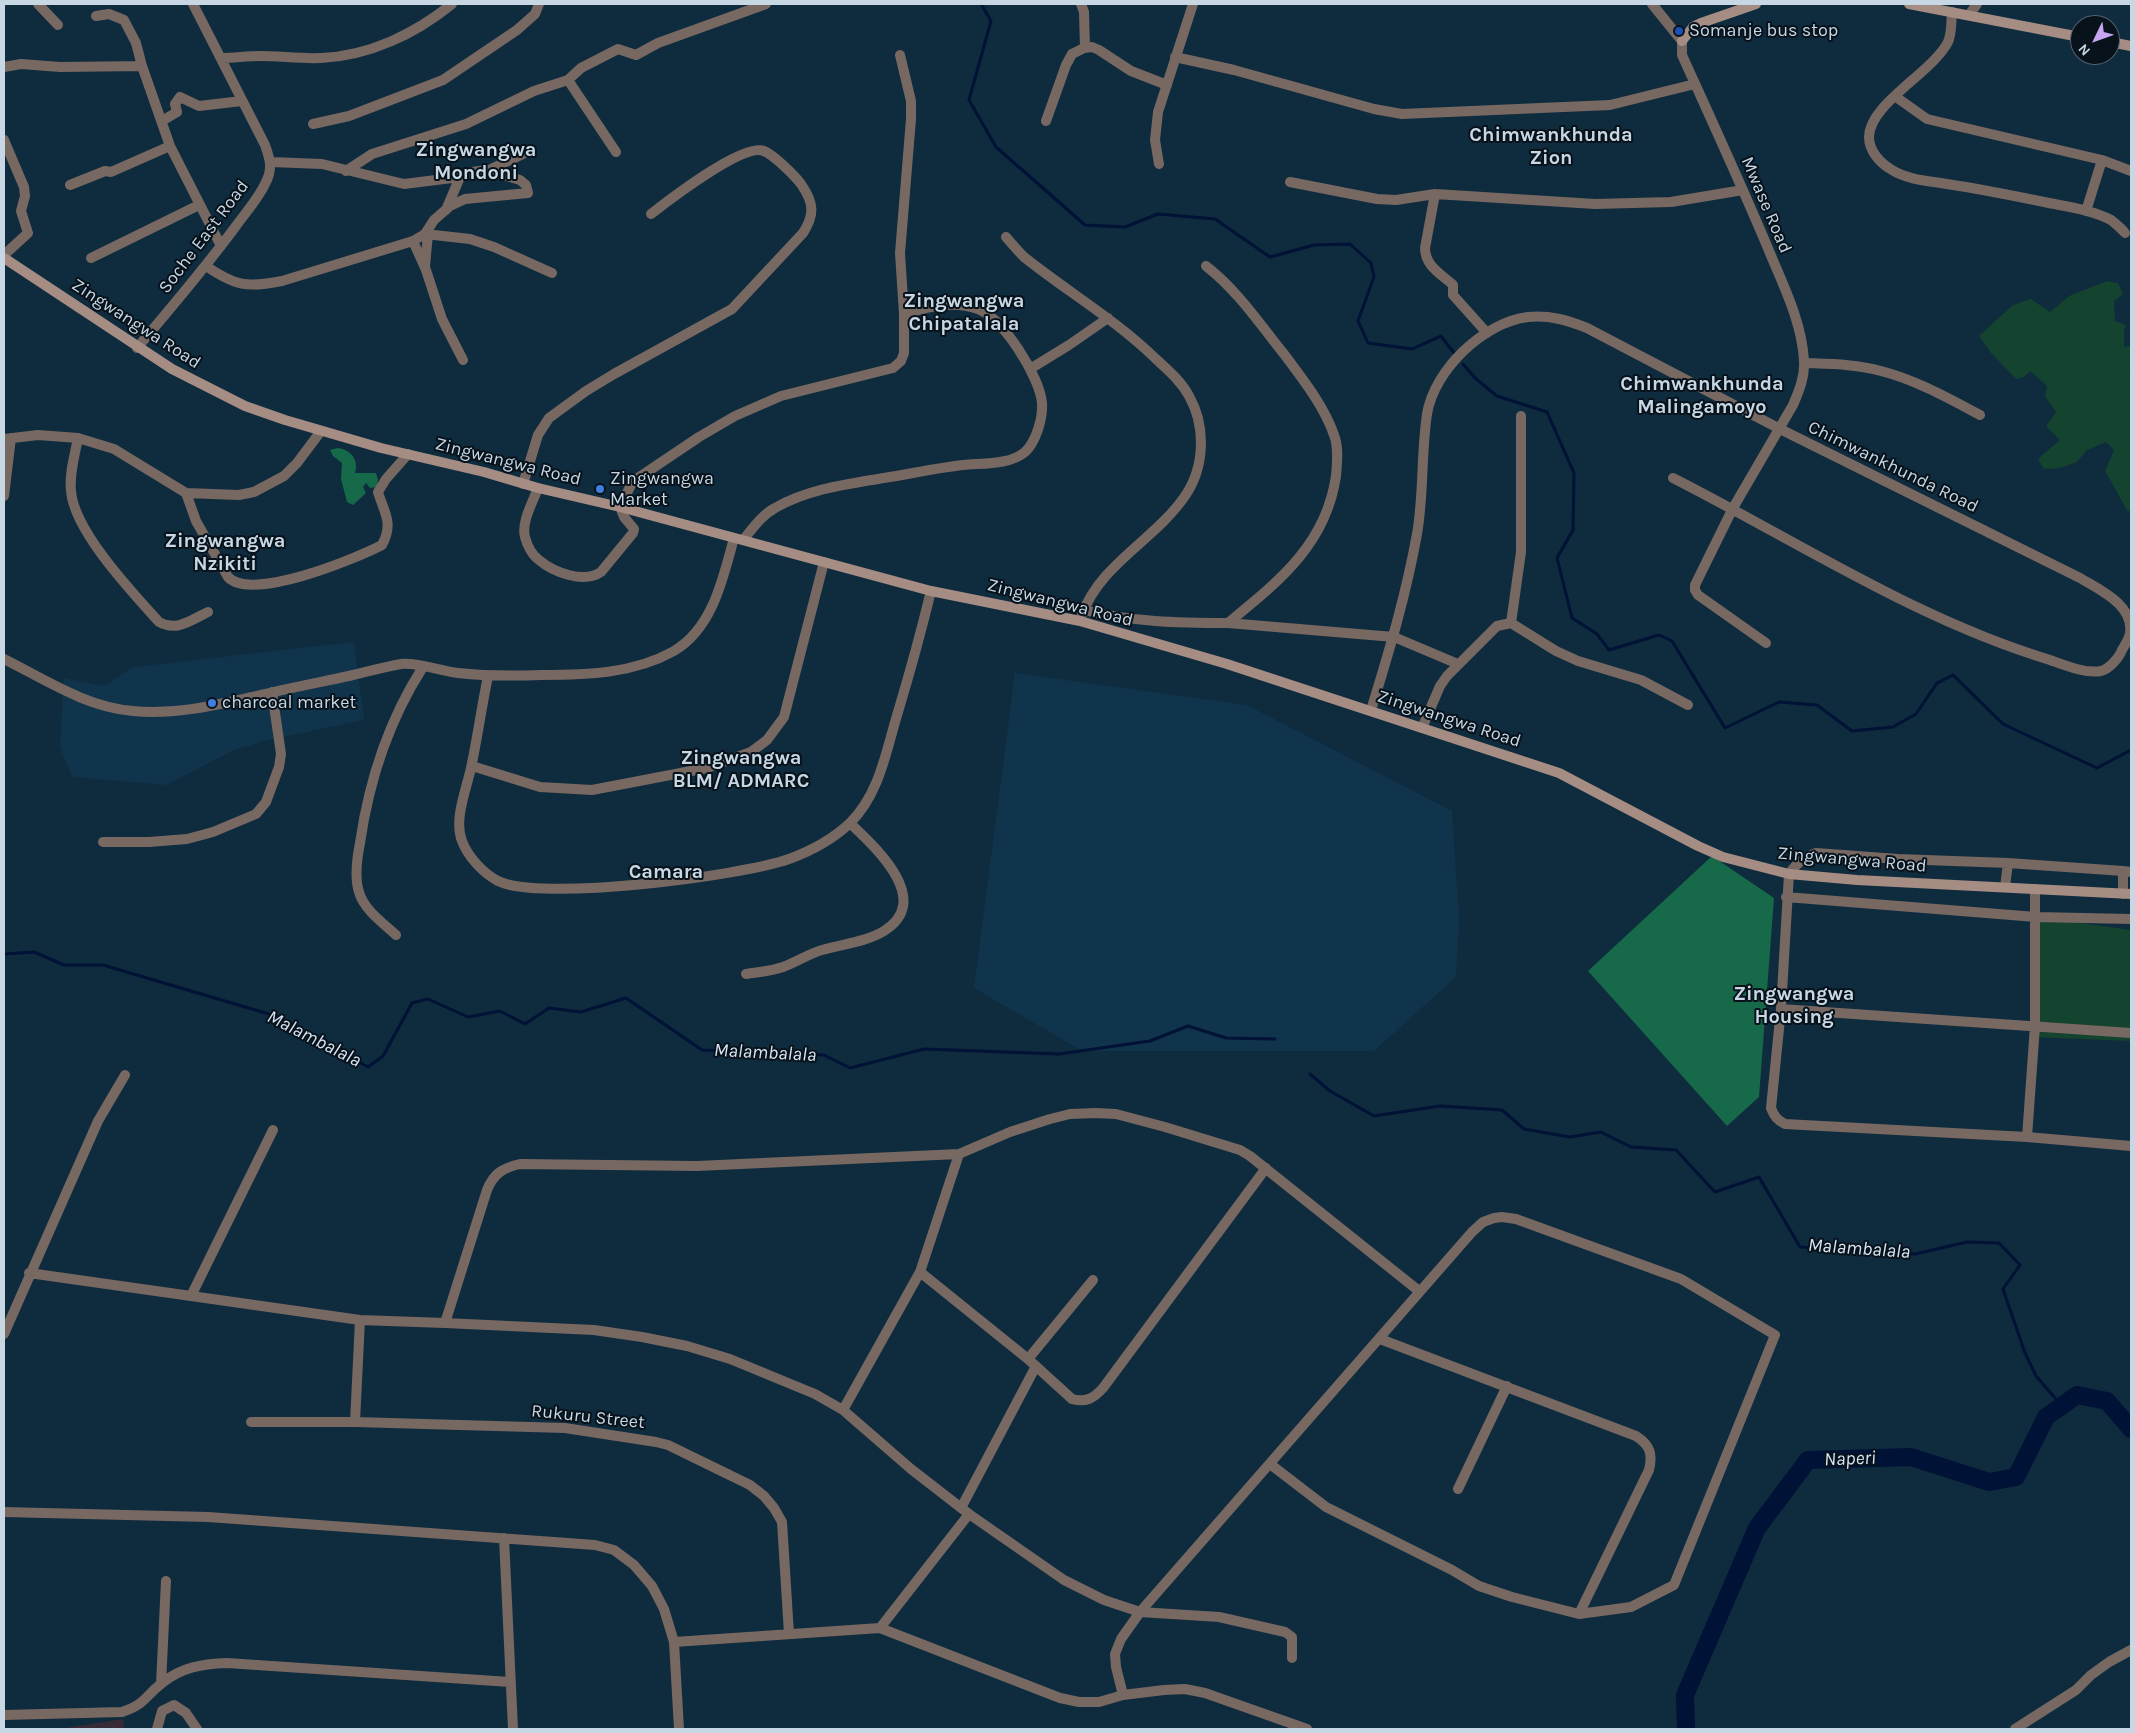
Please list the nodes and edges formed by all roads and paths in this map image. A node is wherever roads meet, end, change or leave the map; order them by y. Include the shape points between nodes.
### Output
1 (38, 4) edge
2 (193, 4) edge
3 (452, 4) edge
4 (539, 4) edge
5 (766, 4) edge
6 (1081, 4) edge
7 (1193, 4) edge
8 (1652, 4) edge
9 (1756, 4) edge
10 (1909, 4) edge
11 (1977, 4) edge
12 (1952, 12) junction
13 (1969, 15) junction
14 (96, 16) dead end
15 (58, 25) dead end
16 (2070, 34) edge
17 (1682, 41) junction
18 (1086, 48) junction
19 (900, 55) dead end
20 (1175, 57) junction
21 (221, 58) junction
22 (142, 66) junction
23 (4, 67) edge
24 (568, 80) junction
25 (1696, 84) junction
26 (1167, 85) junction
27 (1896, 97) junction
28 (242, 101) junction
29 (162, 121) junction
30 (1046, 121) dead end
31 (313, 124) dead end
32 (4, 140) edge
33 (170, 146) junction
34 (616, 152) dead end
35 (523, 154) dead end
36 (2102, 160) junction
37 (271, 162) junction
38 (1159, 164) dead end
39 (489, 170) junction
40 (346, 171) junction
41 (2131, 171) edge
42 (460, 177) junction
43 (1290, 182) dead end
44 (70, 185) dead end
45 (1743, 190) junction
46 (1434, 194) junction
47 (199, 205) junction
48 (446, 210) junction
49 (2086, 211) junction
50 (652, 214) dead end
51 (2125, 232) dead end
52 (427, 234) junction
53 (1006, 237) dead end
54 (413, 241) junction
55 (221, 246) junction
56 (4, 257) edge
57 (91, 258) dead end
58 (206, 266) junction
59 (1206, 266) dead end
60 (424, 267) junction
61 (552, 273) dead end
62 (904, 314) junction
63 (1108, 318) junction
64 (1488, 333) junction
65 (137, 348) junction
66 (463, 360) dead end
67 (1804, 363) junction
68 (1030, 369) junction
69 (1980, 415) dead end
70 (1521, 416) dead end
71 (1780, 429) junction
72 (321, 431) junction
73 (78, 438) junction
74 (8, 439) edge
75 (408, 454) junction
76 (1673, 478) dead end
77 (523, 484) junction
78 (538, 488) junction
79 (186, 493) junction
80 (4, 496) edge
81 (620, 507) junction
82 (1733, 508) junction
83 (739, 539) junction
84 (824, 562) junction
85 (931, 591) junction
86 (1084, 610) junction
87 (208, 612) dead end
88 (1080, 621) junction
89 (1228, 623) junction
90 (1510, 623) junction
91 (1394, 637) junction
92 (1766, 643) dead end
93 (4, 659) edge
94 (1458, 664) junction
95 (423, 667) junction
96 (488, 676) junction
97 (272, 692) junction
98 (1688, 705) dead end
99 (1371, 710) junction
100 (1422, 728) junction
101 (472, 766) junction
102 (850, 822) junction
103 (103, 842) dead end
104 (2008, 862) junction
105 (2127, 872) edge
106 (1789, 874) junction
107 (2006, 887) junction
108 (2035, 889) junction
109 (2127, 894) edge
110 (1786, 897) junction
111 (2036, 917) junction
112 (2131, 919) edge
113 (396, 935) dead end
114 (746, 974) dead end
115 (1781, 1009) junction
116 (2035, 1026) junction
117 (2131, 1034) edge
118 (125, 1075) dead end
119 (273, 1130) dead end
120 (2027, 1138) junction
121 (2131, 1146) edge
122 (959, 1154) junction
123 (1266, 1168) junction
124 (920, 1272) junction
125 (29, 1273) junction
126 (1093, 1280) dead end
127 (1419, 1291) junction
128 (192, 1296) junction
129 (360, 1320) junction
130 (445, 1322) junction
131 (4, 1334) edge
132 (1380, 1338) junction
133 (1032, 1362) junction
134 (1507, 1386) junction
135 (843, 1410) junction
136 (252, 1422) dead end
137 (355, 1422) junction
138 (1270, 1464) junction
139 (1458, 1489) dead end
140 (965, 1511) junction
141 (4, 1512) edge
142 (504, 1538) junction
143 (166, 1581) dead end
144 (1140, 1612) junction
145 (1579, 1614) junction
146 (880, 1628) junction
147 (789, 1634) junction
148 (674, 1642) junction
149 (2131, 1650) edge
150 (1292, 1658) dead end
151 (510, 1682) junction
152 (161, 1684) junction
153 (1123, 1695) junction
154 (4, 1715) edge
155 (157, 1729) edge
156 (197, 1729) edge
157 (513, 1729) edge
158 (678, 1729) edge
159 (1307, 1729) edge
160 (2015, 1729) edge

1 - 15 street
2 - 21 street
3 - 21 street via 430,22 360,53 320,58
4 - 31 street via 535,14 517,30 443,80 349,116
5 - 24 street via 658,43 636,56 618,49 581,68
6 - 18 street
7 - 20 street
8 - 17 street, Mwase Road
9 - 17 street via 1693,27
10 - 12 street
11 - 13 street
12 - 13 street
12 - 27 street via 1948,42
13 - 16 street
14 - 22 street via 109,14 124,20 136,43
17 - 25 street, Mwase Road via 1682,55
18 - 26 street via 1099,50 1136,74
18 - 30 street via 1072,54 1066,64
19 - 62 street via 911,101 900,253
20 - 25 street via 1402,114 1610,104
20 - 26 street
21 - 28 street
22 - 23 street via 21,64
22 - 29 street
24 - 34 street
24 - 40 street via 534,91 466,124 372,154
25 - 45 street, Mwase Road
26 - 38 street via 1155,129
27 - 36 street via 1927,119
27 - 49 street via 1879,110 1871,124 1869,138 1880,162 1893,171 1916,179
28 - 29 street via 199,106 180,97 175,104 177,112
28 - 37 street
29 - 33 street
32 - 56 street via 24,187 21,211 28,233
33 - 44 street via 111,172 105,170
33 - 47 street
35 - 39 street
36 - 41 street
36 - 49 street
37 - 40 street via 322,164
37 - 55 street, Soche East Road via 266,182
39 - 42 street
39 - 48 street via 520,180 528,193 465,199
40 - 42 street via 404,184
42 - 48 street
43 - 46 street via 1377,199 1396,200
45 - 46 street via 1671,202 1632,204
45 - 67 street, Mwase Road via 1793,310
46 - 64 street via 1425,256 1436,272 1453,285 1453,295
47 - 55 street
47 - 57 street
48 - 52 street via 434,220
49 - 51 street via 2110,220
50 - 77 street via 701,177 758,151 773,157 798,181 806,191 812,212 803,233 732,309 614,374 549,418 538,436
52 - 54 street
52 - 60 street
52 - 61 street via 478,242
53 - 63 street via 1022,255
54 - 58 street via 260,286 240,285
54 - 60 street
55 - 58 street, Soche East Road
56 - 65 street, Zingwangwa Road
58 - 65 street, Soche East Road
59 - 89 street via 1241,298 1300,377 1335,437 1337,464 1334,488 1323,520 1307,547 1283,576
60 - 66 street via 442,319
62 - 68 street via 947,304 979,309 990,314 1002,327
62 - 81 street via 904,353 893,368 781,396 735,416 638,478
63 - 68 street
63 - 86 street via 1177,378 1199,423 1201,457 1195,479 1185,497 1099,582
64 - 71 street, Chimwankhunda Road via 1526,317 1563,319 1587,328
64 - 91 street, Chimwankhunda Road via 1456,358 1433,394 1427,413 1417,534
65 - 72 street, Zingwangwa Road via 202,386 245,406
67 - 69 street via 1880,370 1925,387
67 - 71 street, Mwase Road via 1801,387
68 - 83 street via 1039,391 1042,412 1037,434 1020,456 813,493 775,508
70 - 90 street via 1521,552
71 - 82 street, Mwase Road
71 - 82 street, Chimwankhunda Road via 2109,595 2129,618 2130,634 2121,654 2102,671 2090,671 1979,636 1865,583
72 - 75 street, Zingwangwa Road
72 - 79 street via 297,463 270,485 239,495
73 - 74 street via 38,435
73 - 79 street via 114,449
73 - 87 street via 71,490 76,512 116,572 159,622 168,627 177,627
74 - 80 street
75 - 77 street, Zingwangwa Road
75 - 79 street via 378,492 389,523 382,545 312,574 280,582 232,583 196,521
76 - 82 street, Chimwankhunda Road
77 - 78 street, Zingwangwa Road
78 - 81 street, Zingwangwa Road
78 - 81 street via 524,527 524,536 539,561 572,575 595,576 633,532
81 - 83 street, Zingwangwa Road
82 - 92 street, Mwase Road via 1695,590 1714,608
83 - 84 street, Zingwangwa Road
83 - 96 street via 710,611 699,628 676,650 634,668 614,671
84 - 85 street, Zingwangwa Road
84 - 101 street via 784,717 767,740 751,752 707,768 592,790 540,787
85 - 88 street, Zingwangwa Road
85 - 102 street via 878,780 866,804
86 - 88 street
86 - 89 street via 1110,617 1165,623
88 - 99 street, Zingwangwa Road
89 - 91 street
90 - 94 street via 1497,626
90 - 98 street via 1556,651 1641,680
91 - 94 street
91 - 99 street, Chimwankhunda Road
93 - 97 street via 71,694 104,707 132,711 184,710
94 - 100 street via 1440,686
95 - 96 street
95 - 97 street via 404,664
95 - 113 street via 401,705 377,764 357,859 357,880 362,899
96 - 101 street
97 - 103 street via 281,754 266,802 256,814 187,839
99 - 100 street, Zingwangwa Road
100 - 106 street, Zingwangwa Road via 1559,773 1717,855
101 - 102 street via 464,789 459,828 462,840 480,868 498,881 517,887 597,887 736,872 801,854
102 - 114 street via 880,853 902,888 904,900 893,924 869,937 814,952 784,967
104 - 105 street
104 - 106 street via 1816,853 1797,863
104 - 107 street
105 - 109 street
106 - 107 street, Zingwangwa Road
106 - 110 street
107 - 108 street, Zingwangwa Road
108 - 109 street, Zingwangwa Road
108 - 111 street
110 - 111 street
110 - 115 street
111 - 112 street
111 - 116 street
115 - 116 street
115 - 120 street via 1771,1108 1778,1121 1817,1127
116 - 117 street
116 - 120 street
118 - 125 street via 98,1121
119 - 128 street
120 - 121 street
122 - 123 street via 1050,1118 1095,1113 1116,1114 1204,1138 1240,1150
122 - 124 street
122 - 130 street via 697,1166 520,1164 507,1167 498,1171 487,1190
123 - 127 street
123 - 133 street via 1095,1396 1080,1401 1072,1399
124 - 133 street
124 - 135 street
125 - 128 street
125 - 131 street
126 - 133 street
127 - 132 street
127 - 145 street via 1483,1222 1502,1217 1516,1219 1681,1279 1775,1335 1674,1586 1631,1607
128 - 129 street
129 - 130 street
129 - 137 street
130 - 135 street via 594,1330 688,1346 806,1390
132 - 134 street
132 - 138 street
133 - 140 street
134 - 139 street
134 - 145 street via 1636,1436 1649,1446 1649,1470
135 - 140 street via 904,1464
136 - 137 street, Rukuru Street
137 - 147 street, Rukuru Street via 585,1430 668,1445 707,1463 750,1485 769,1502 782,1522
138 - 144 street
138 - 145 street via 1326,1507 1478,1586
140 - 144 street via 1064,1580 1104,1600
140 - 146 street
141 - 142 street via 208,1518
142 - 148 street via 595,1545 614,1550 634,1565 652,1586 664,1609
142 - 151 street
143 - 152 street
144 - 150 street via 1219,1617 1285,1632 1292,1637
144 - 153 street via 1121,1640 1116,1654
146 - 147 street
146 - 153 street via 1060,1698 1099,1702
147 - 148 street
148 - 158 street
149 - 160 street
151 - 152 street via 227,1663 193,1665
151 - 157 street
152 - 154 street via 150,1697 122,1712
153 - 159 street via 1185,1689
155 - 156 street via 162,1711 174,1705 186,1713

